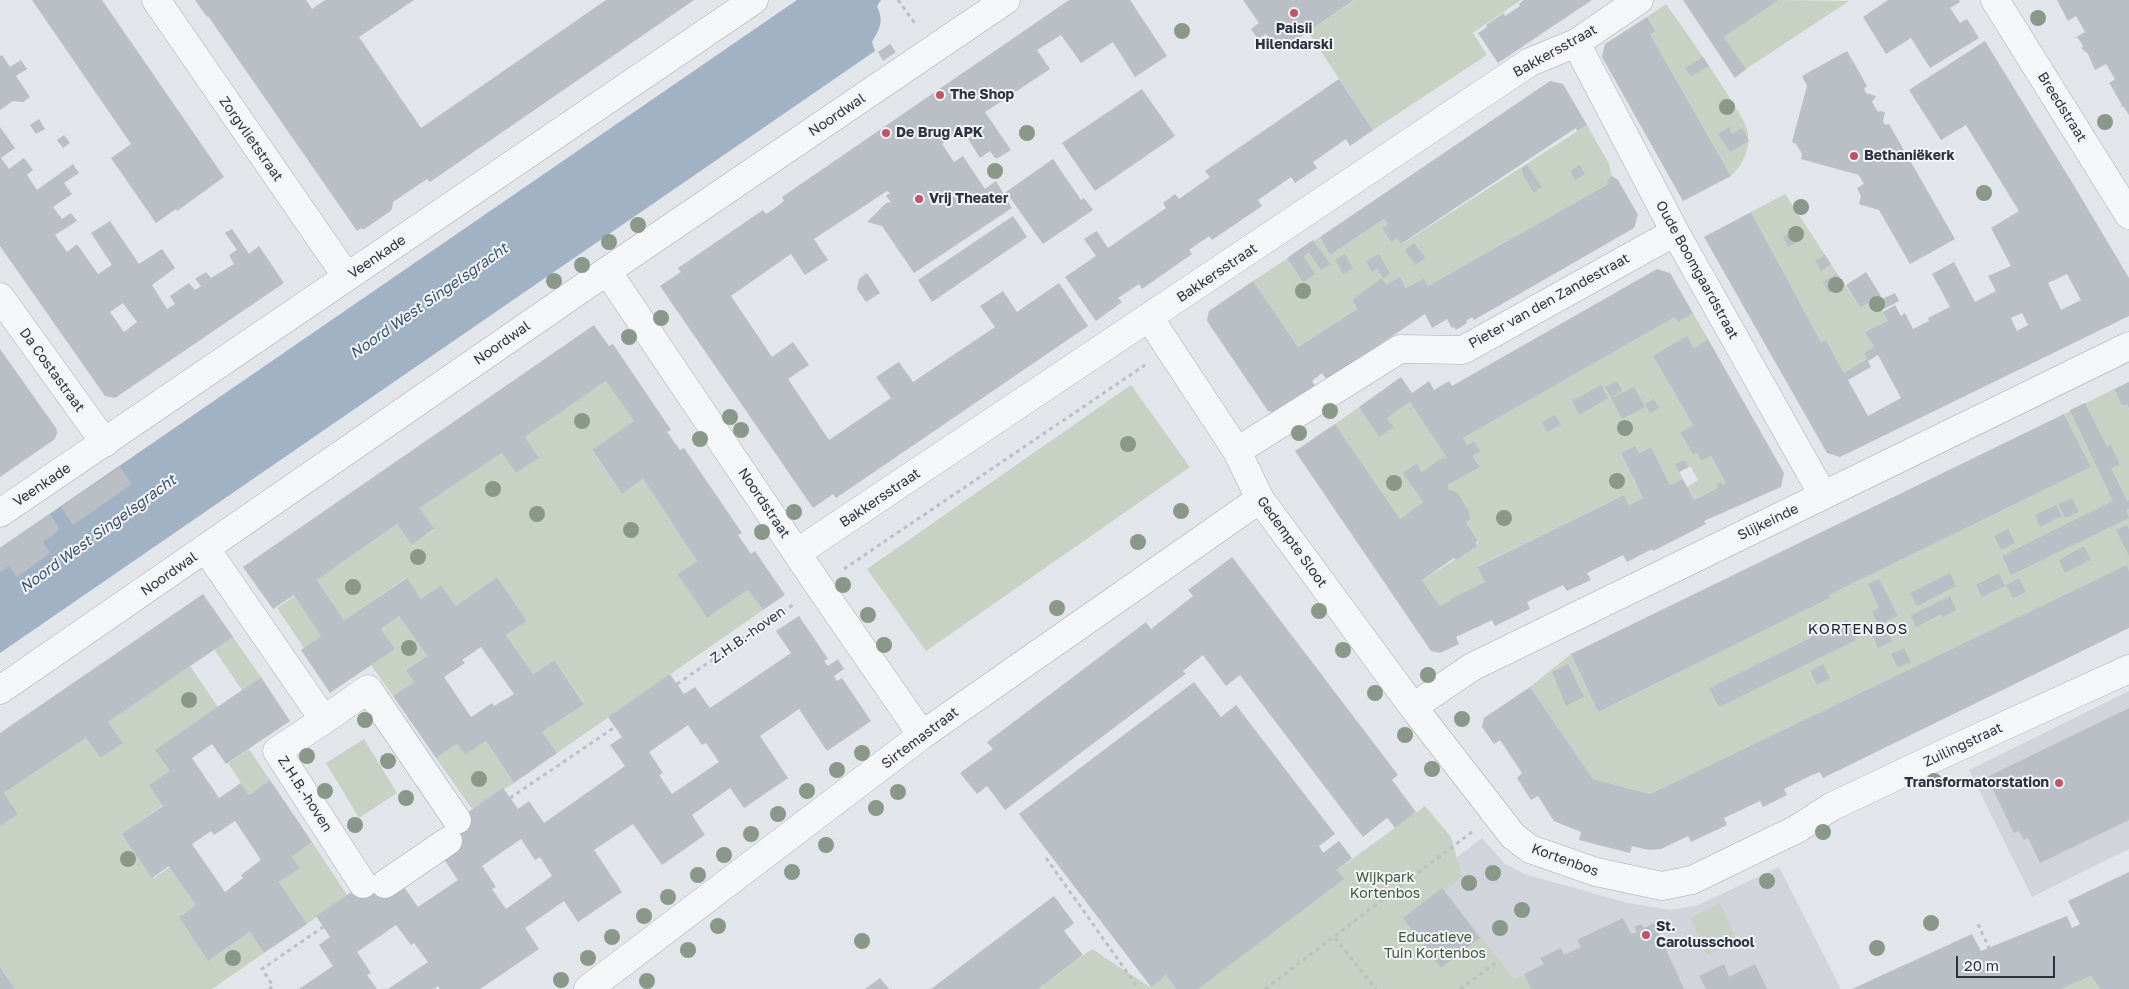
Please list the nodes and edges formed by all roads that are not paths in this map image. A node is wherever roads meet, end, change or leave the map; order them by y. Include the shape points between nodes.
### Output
1 (156, 0) edge
2 (754, 0) edge
3 (1006, 0) edge
4 (1639, 0) edge
5 (1995, 0) edge
6 (1576, 43) junction
7 (2129, 215) edge
8 (1675, 232) junction
9 (607, 271) junction
10 (347, 277) junction
11 (0, 297) edge
12 (1150, 319) junction
13 (2129, 346) edge
14 (105, 443) junction
15 (1237, 451) junction
16 (1823, 495) junction
17 (1260, 499) junction
18 (0, 513) edge
19 (206, 548) junction
20 (798, 552) junction
21 (2129, 669) edge
22 (0, 690) edge
23 (1413, 708) junction
24 (324, 720) junction
25 (922, 735) junction
26 (1692, 880) joint
27 (588, 989) edge

1 - 10 street, Zorgvlietstraat
2 - 10 street, Veenkade
3 - 9 street, Noordwal
4 - 6 street, Bakkersstraat
5 - 7 street, Breedstraat
6 - 8 street, Oude Boomgaardstraat
6 - 12 street, Bakkersstraat via 1530,62
8 - 15 street, Pieter van den Zandestraat via 1463,350 1400,349
8 - 16 street, Oude Boomgaardstraat
9 - 19 street, Noordwal
9 - 20 street, Noordstraat
10 - 14 street, Veenkade
11 - 14 street, Da Costastraat
12 - 15 street, Gedempte Sloot
12 - 20 street, Bakkersstraat
13 - 16 street, Slijkeinde
14 - 18 street, Veenkade
15 - 17 street, Gedempte Sloot
16 - 23 street, Slijkeinde via 1472,667
17 - 23 street, Gedempte Sloot
17 - 25 street, Sirtemastraat
19 - 22 street, Noordwal
19 - 24 street
20 - 25 street, Noordstraat
21 - 26 street, Zuilingstraat via 1831,807 1797,829
23 - 26 street, Kortenbos via 1513,836 1530,849 1596,872 1662,886
24 - 24 street, Z.H.B.-hoven via 277,751 374,884 452,830 368,689
25 - 27 street, Sirtemastraat

